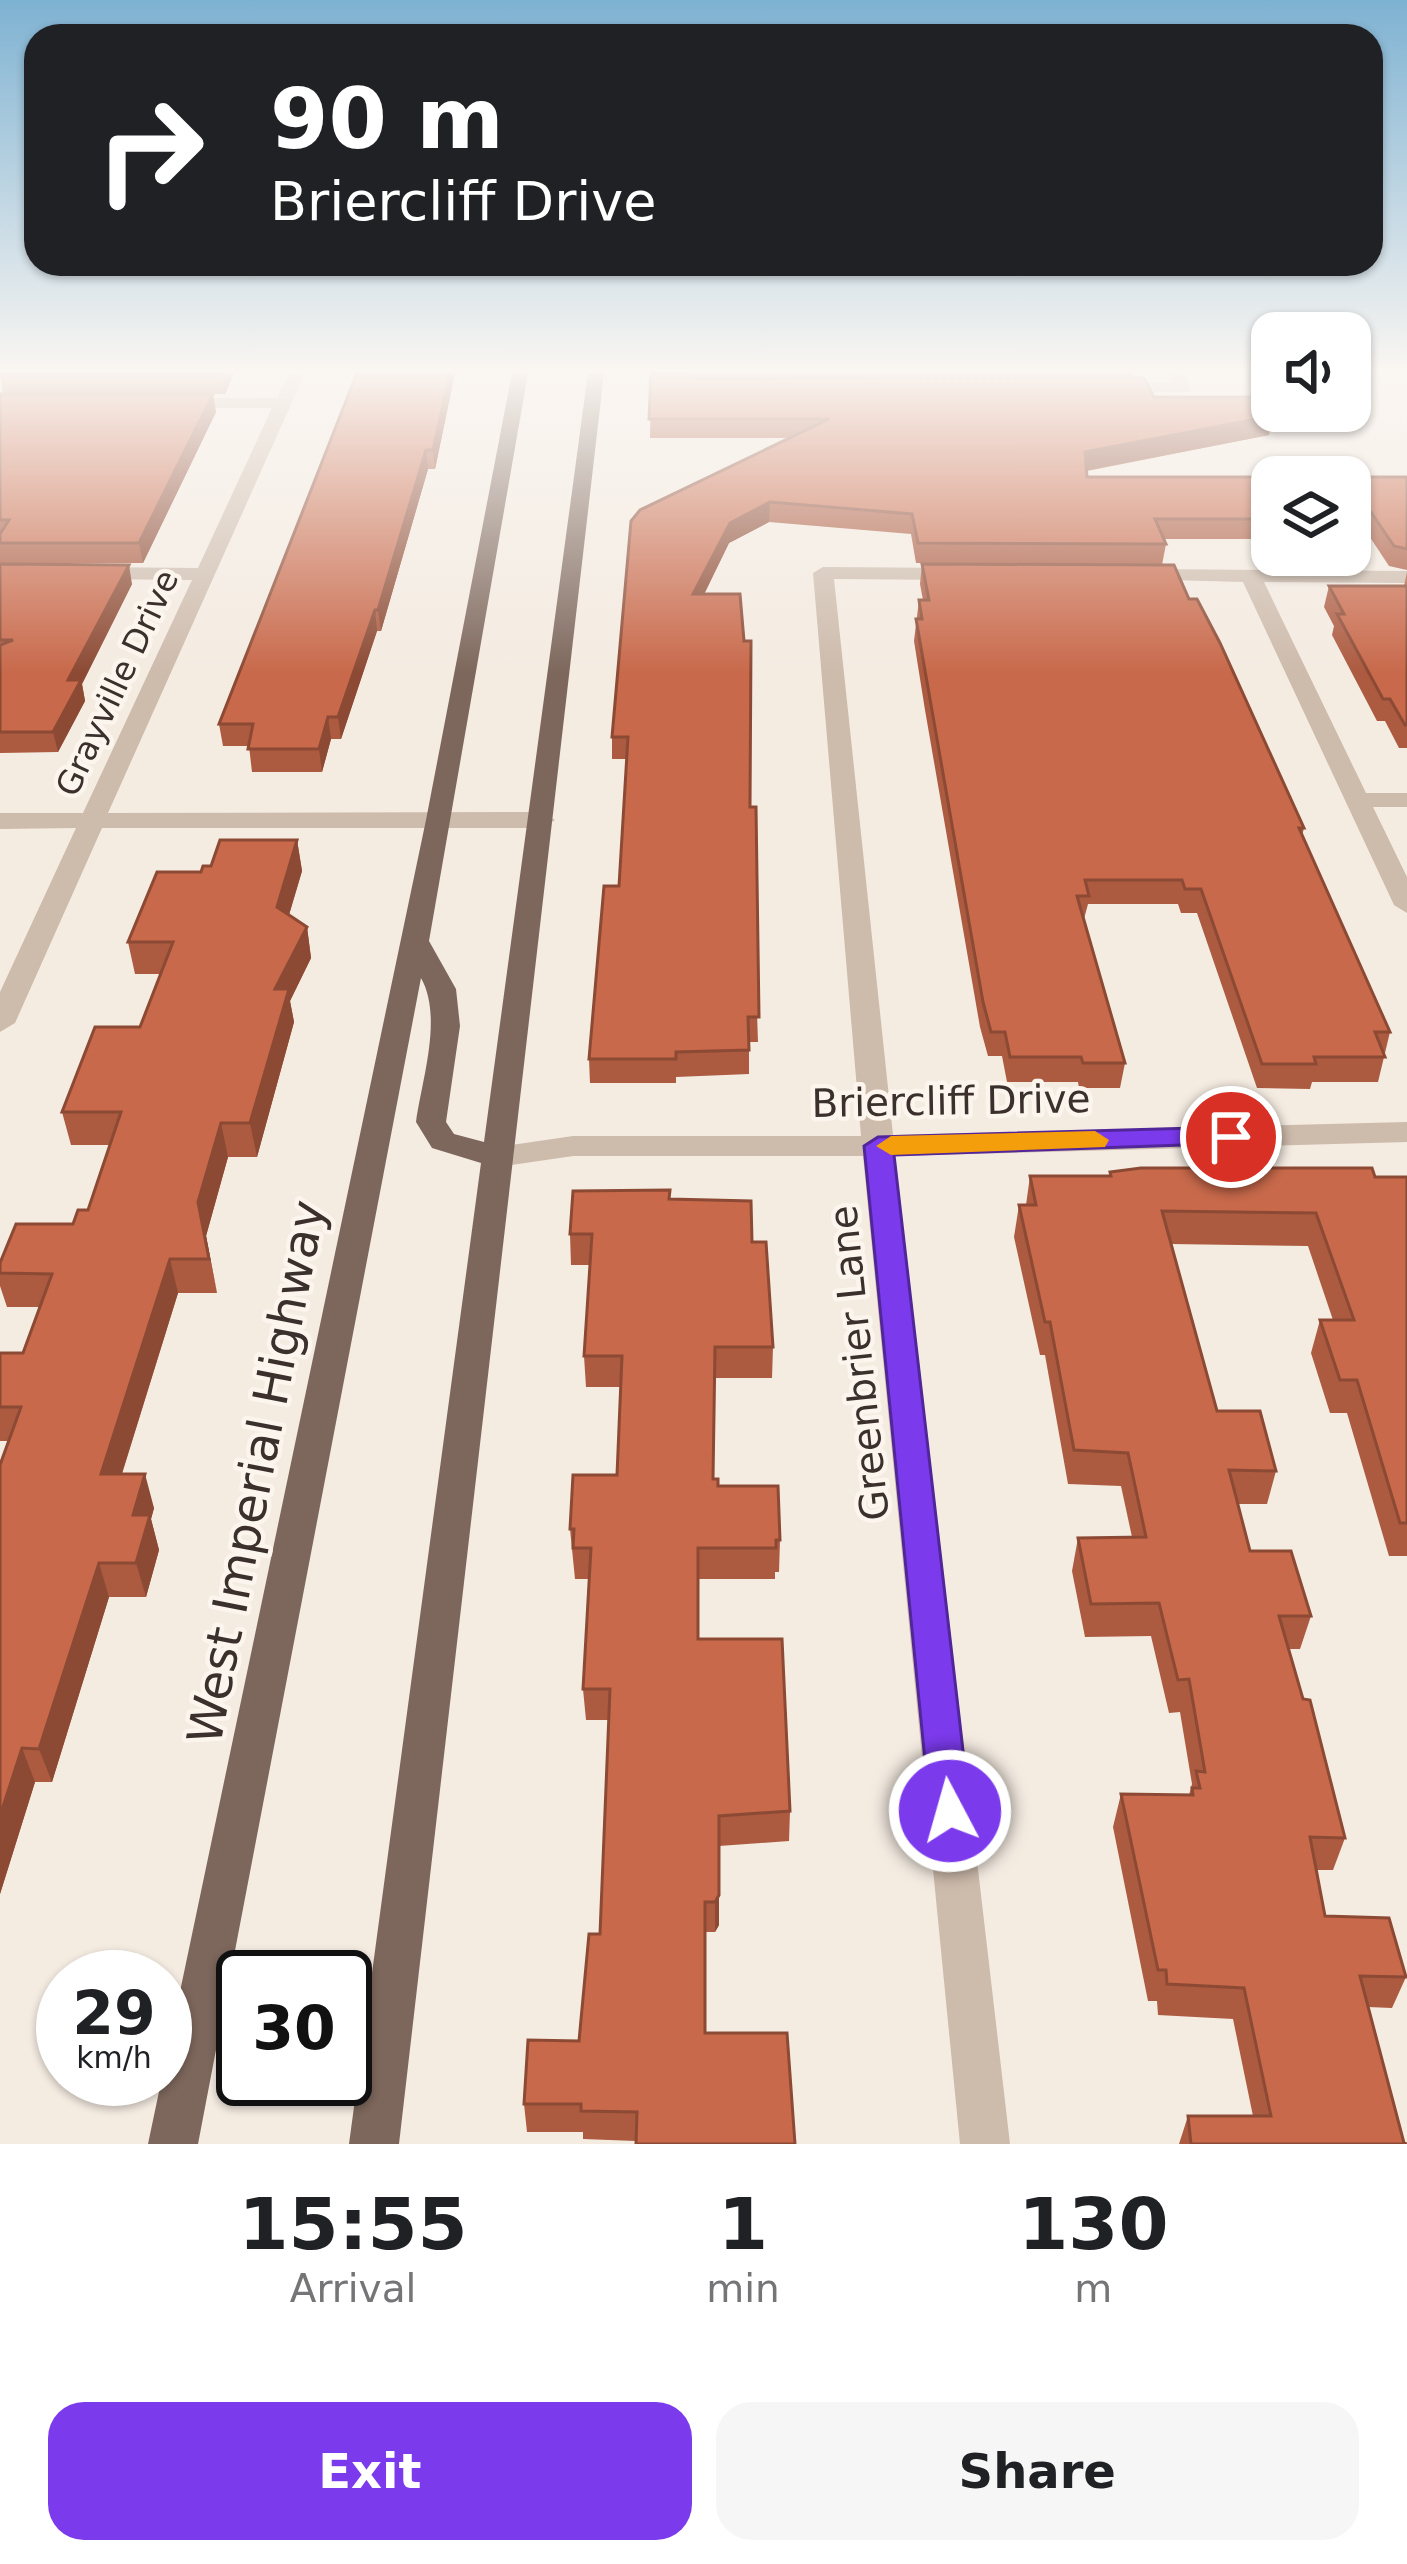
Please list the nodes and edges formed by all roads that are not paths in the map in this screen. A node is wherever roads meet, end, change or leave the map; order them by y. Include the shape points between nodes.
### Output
1 (250, 473) edge
2 (502, 473) edge
3 (584, 473) edge
4 (68, 573) edge
5 (203, 574) junction
6 (990, 574) edge
7 (1108, 575) edge
8 (1251, 576) junction
9 (1407, 577) edge
10 (1357, 800) junction
11 (1407, 800) edge
12 (90, 820) junction
13 (440, 820) junction
14 (542, 820) junction
15 (0, 821) edge
16 (1407, 905) edge
17 (415, 941) junction
18 (0, 1023) edge
19 (1407, 1132) edge
20 (878, 1146) junction
21 (497, 1157) junction
22 (173, 2144) edge
23 (374, 2144) edge
24 (985, 2144) edge

1 - 5 street, Grayville Drive
2 - 13 main road, West Imperial Highway
3 - 14 main road
4 - 5 street
5 - 12 street, Grayville Drive
6 - 20 street, Greenbrier Lane via 824,573
7 - 8 street
8 - 9 street
8 - 10 street
10 - 11 street
10 - 16 street
12 - 13 street
12 - 15 street
12 - 18 street, Grayville Drive
13 - 14 street
13 - 17 main road, West Imperial Highway
14 - 21 main road
17 - 21 main road via 444,1008 431,1122 443,1141
17 - 22 main road, West Imperial Highway
19 - 20 street, Briercliff Drive
20 - 21 street, Briercliff Drive via 573,1146
20 - 24 street, Greenbrier Lane
21 - 23 main road

